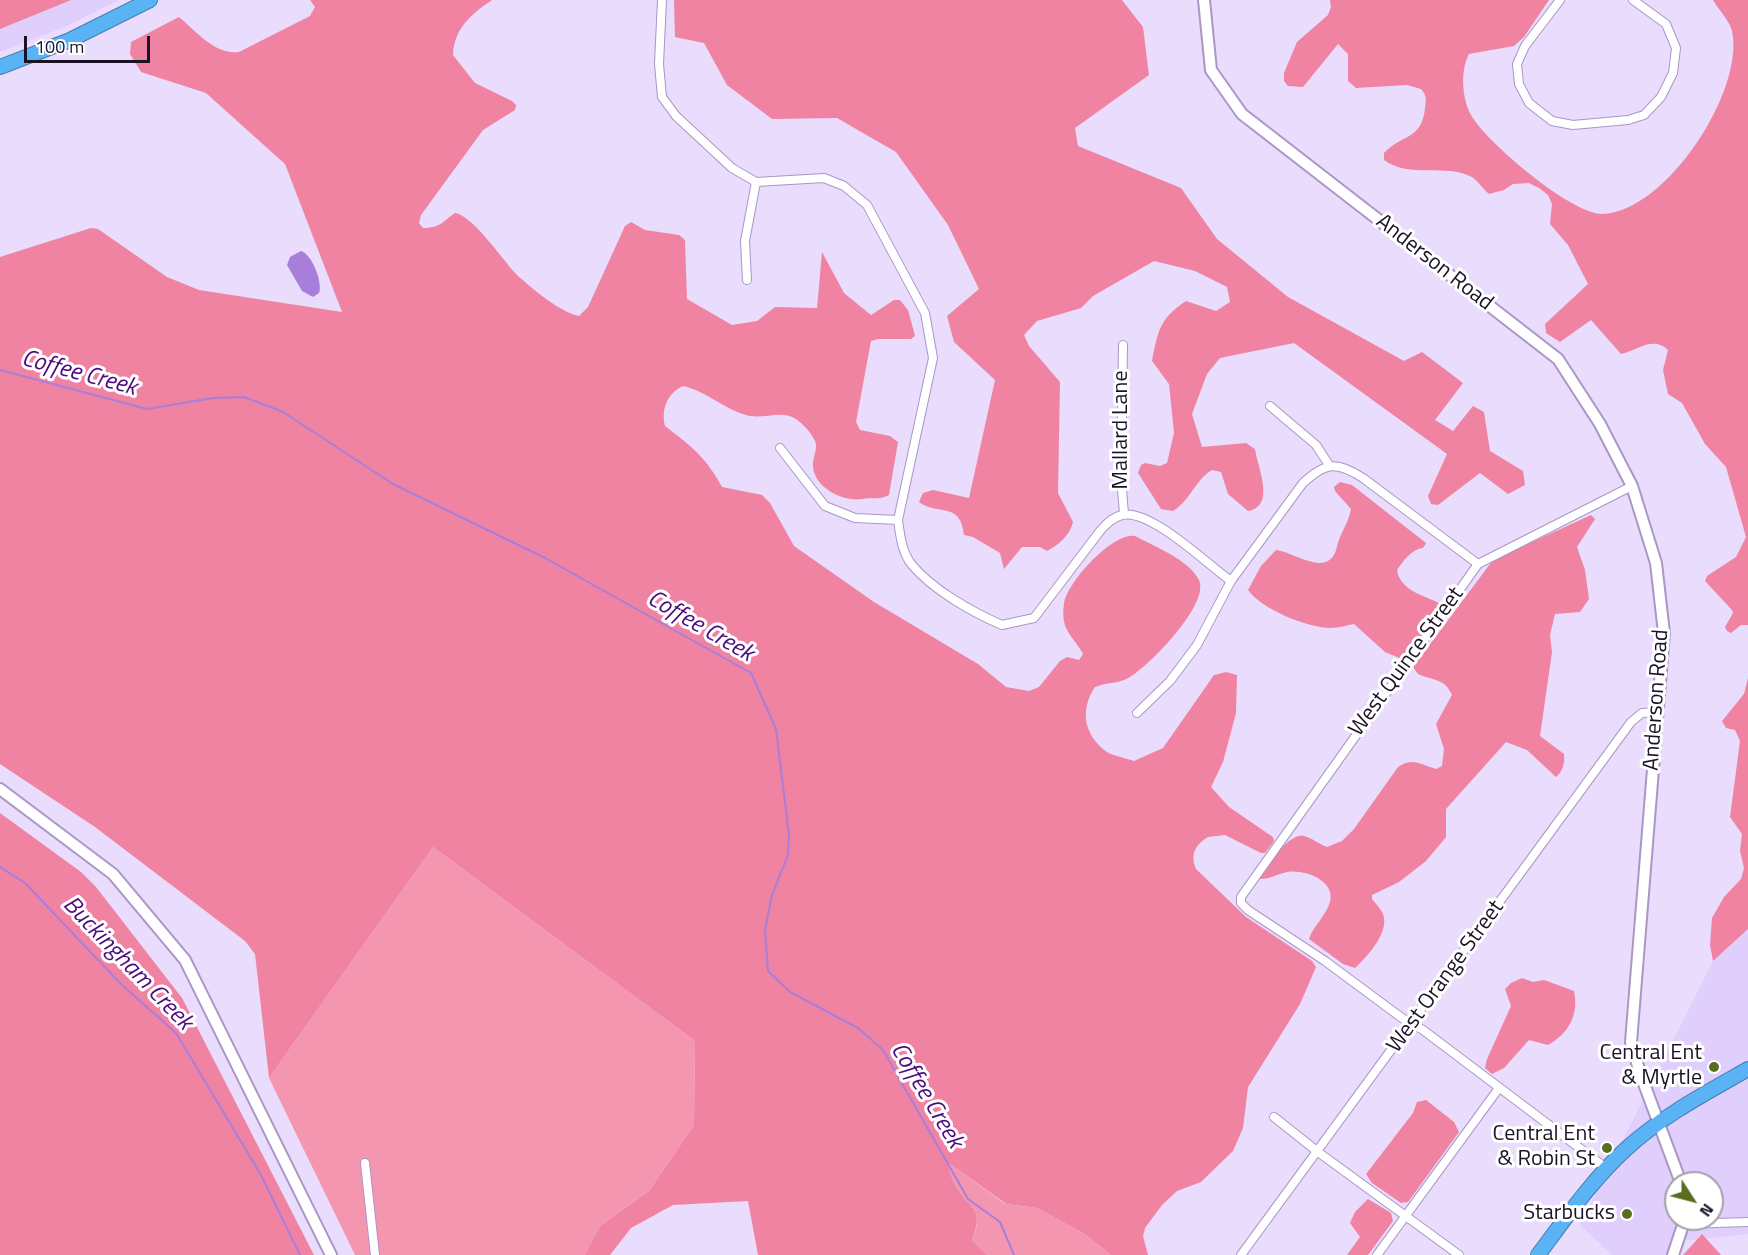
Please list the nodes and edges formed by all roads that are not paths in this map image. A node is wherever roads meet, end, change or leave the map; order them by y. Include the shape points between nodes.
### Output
1 (150, 0) edge
2 (662, 0) edge
3 (1203, 0) edge
4 (1560, 0) edge
5 (1633, 0) edge
6 (0, 68) edge
7 (756, 182) junction
8 (747, 280) dead end
9 (1123, 345) dead end
10 (1270, 406) dead end
11 (780, 448) dead end
12 (1329, 465) junction
13 (1632, 486) junction
14 (1124, 514) junction
15 (898, 520) junction
16 (1478, 564) junction
17 (1231, 581) junction
18 (1657, 712) junction
19 (1137, 713) dead end
20 (0, 789) edge
21 (1412, 1024) junction
22 (1748, 1069) edge
23 (1499, 1088) junction
24 (1274, 1117) dead end
25 (1659, 1122) junction
26 (1318, 1152) junction
27 (365, 1163) dead end
28 (1606, 1168) junction
29 (1677, 1171) edge
30 (1405, 1216) junction
31 (1724, 1222) edge
32 (1748, 1222) edge
33 (1681, 1231) edge
34 (331, 1255) edge
35 (375, 1255) edge
36 (1241, 1255) edge
37 (1377, 1255) edge
38 (1459, 1255) edge
39 (1538, 1255) edge
40 (1672, 1255) edge

1 - 6 highway via 70,40
2 - 7 street via 662,98 692,133 732,168
3 - 13 street, Anderson Road via 1210,70 1242,114 1558,359 1600,424
4 - 5 street via 1525,46 1517,64 1519,84 1528,103 1552,121 1573,125 1644,115 1673,73 1676,48 1666,24
7 - 8 street via 745,241
7 - 15 street via 824,178 844,186 867,205 925,313 933,358
9 - 14 street, Mallard Lane
10 - 12 street via 1316,445
11 - 15 street via 825,506 855,518
12 - 16 street via 1363,478
12 - 17 street via 1303,483
13 - 16 street, West Quince Street
13 - 18 street, Anderson Road via 1656,563 1664,633
14 - 15 street via 1100,531 1034,618 1002,625 949,595 910,563
14 - 17 street via 1140,516 1162,528
16 - 21 street, West Quince Street via 1242,891 1241,903
17 - 19 street via 1197,645 1170,681
18 - 21 street, West Orange Street via 1642,713 1631,722
18 - 25 street, Anderson Road via 1631,1029 1634,1055
20 - 34 street via 113,874 185,960
21 - 23 street
21 - 26 street, West Orange Street
22 - 25 highway
23 - 28 street
23 - 30 street
24 - 26 street
25 - 28 highway
25 - 29 street, Anderson Road
26 - 30 street
26 - 36 street, West Orange Street
27 - 35 street
28 - 39 highway
30 - 37 street
30 - 38 street
31 - 32 street
33 - 40 street

